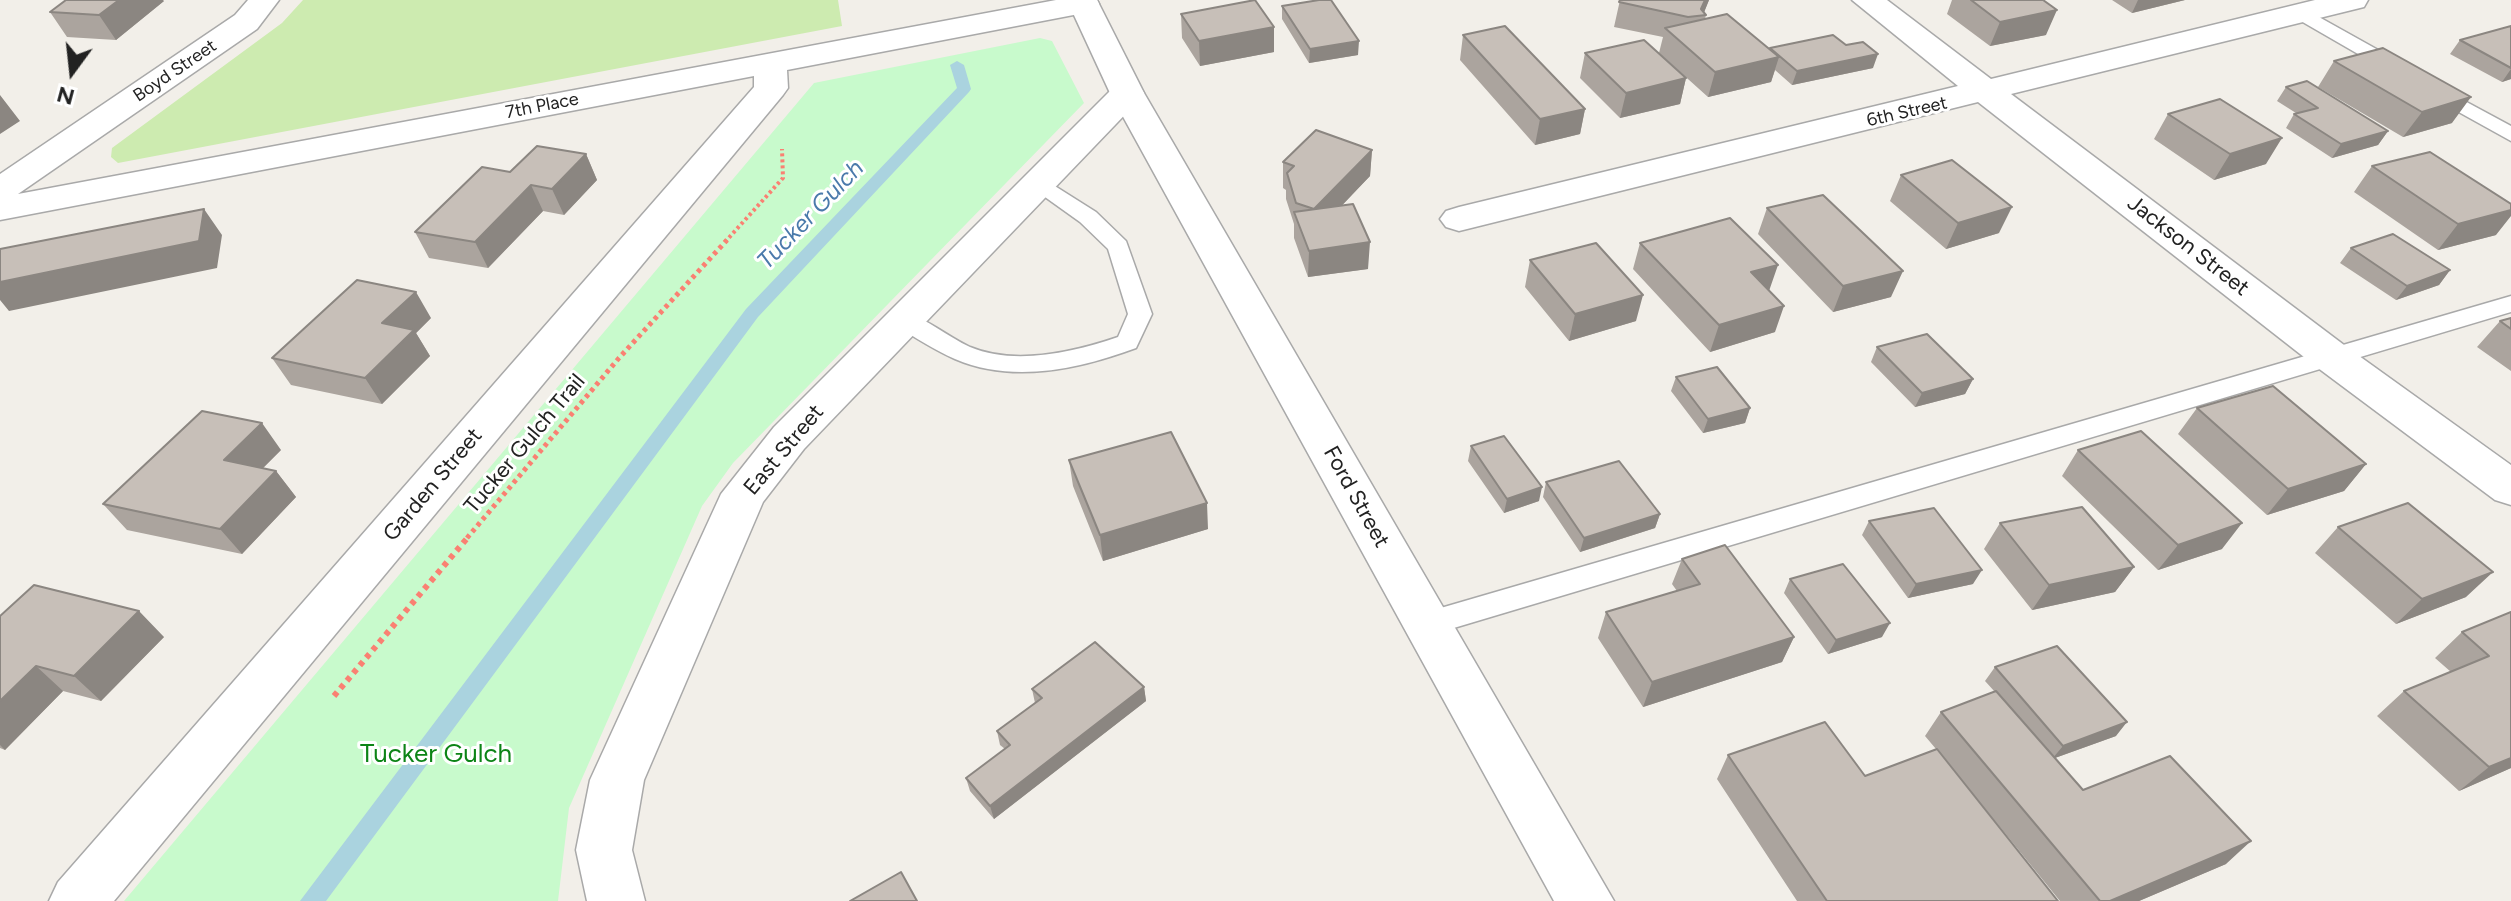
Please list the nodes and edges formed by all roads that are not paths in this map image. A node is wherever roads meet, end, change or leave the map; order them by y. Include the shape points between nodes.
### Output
1 (264, 0) edge
2 (1867, 0) edge
3 (1083, 2) edge
4 (2328, 4) edge
5 (770, 62) junction
6 (1127, 93) junction
7 (1985, 93) junction
8 (2511, 135) edge
9 (1039, 182) junction
10 (0, 190) edge
11 (0, 209) edge
12 (1459, 219) dead end
13 (2511, 304) edge
14 (904, 320) junction
15 (2333, 358) junction
16 (2511, 488) edge
17 (1427, 624) junction
18 (78, 901) edge
19 (616, 901) edge
20 (1585, 901) edge

1 - 10 street, Boyd Street via 246,22
2 - 7 street, Jackson Street
3 - 5 street, 7th Place
3 - 6 street, Ford Street
4 - 7 street, 6th Street
4 - 8 lane
5 - 11 street, 7th Place
5 - 18 street, Garden Street via 771,88
6 - 9 street, East Street
6 - 17 street, Ford Street
7 - 12 street, 6th Street
7 - 15 street, Jackson Street
9 - 14 street, East Street
9 - 14 lane via 1118,246 1140,314 1127,342 1085,359 979,359
13 - 15 lane
14 - 19 street, East Street via 789,438 744,494 617,780 604,850
15 - 16 street, Jackson Street
15 - 17 lane
17 - 20 street, Ford Street

